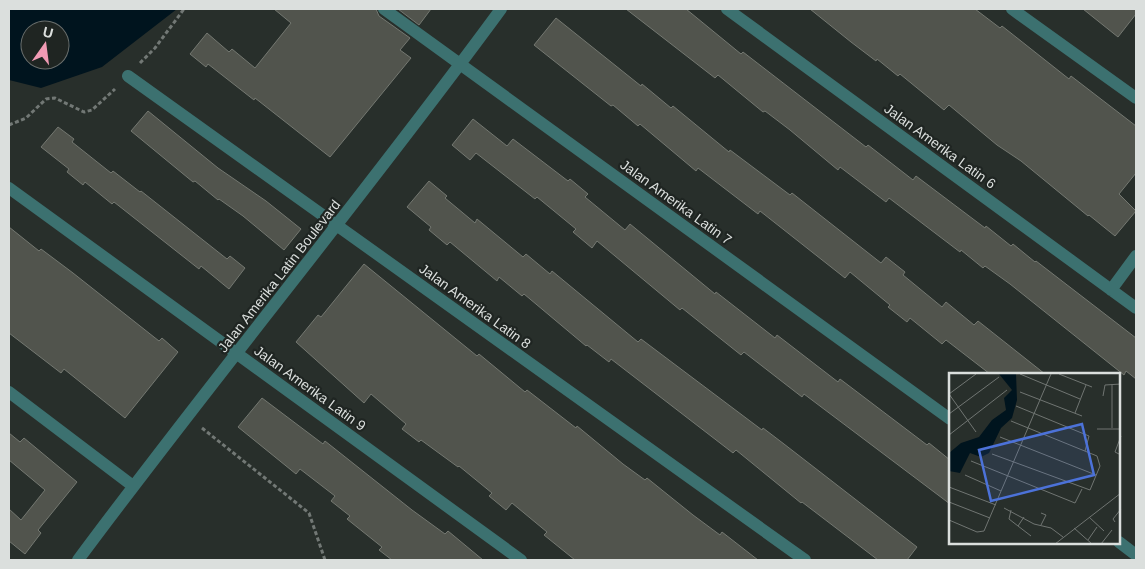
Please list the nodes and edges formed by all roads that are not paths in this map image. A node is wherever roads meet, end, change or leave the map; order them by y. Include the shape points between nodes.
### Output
1 (384, 9) edge
2 (501, 9) edge
3 (727, 9) edge
4 (1012, 9) edge
5 (460, 64) junction
6 (128, 76) road end
7 (1136, 98) edge
8 (9, 188) edge
9 (338, 226) junction
10 (1136, 256) edge
11 (1112, 290) junction
12 (1136, 308) edge
13 (237, 354) junction
14 (9, 392) edge
15 (949, 418) edge
16 (133, 486) junction
17 (1120, 543) edge
18 (1136, 555) edge
19 (78, 560) edge
20 (520, 560) edge
21 (805, 560) edge

1 - 5 street, Jalan Amerika Latin 7
2 - 5 street, Jalan Amerika Latin Boulevard
3 - 11 street, Jalan Amerika Latin 6
4 - 7 street
5 - 9 street, Jalan Amerika Latin Boulevard
5 - 15 street, Jalan Amerika Latin 7
6 - 9 street, Jalan Amerika Latin 8
8 - 13 street, Jalan Amerika Latin 9
9 - 13 street, Jalan Amerika Latin Boulevard
9 - 21 street, Jalan Amerika Latin 8
10 - 11 street
11 - 12 street, Jalan Amerika Latin 6
13 - 16 street, Jalan Amerika Latin Boulevard
13 - 20 street, Jalan Amerika Latin 9
14 - 16 street
16 - 19 street, Jalan Amerika Latin Boulevard
17 - 18 street

